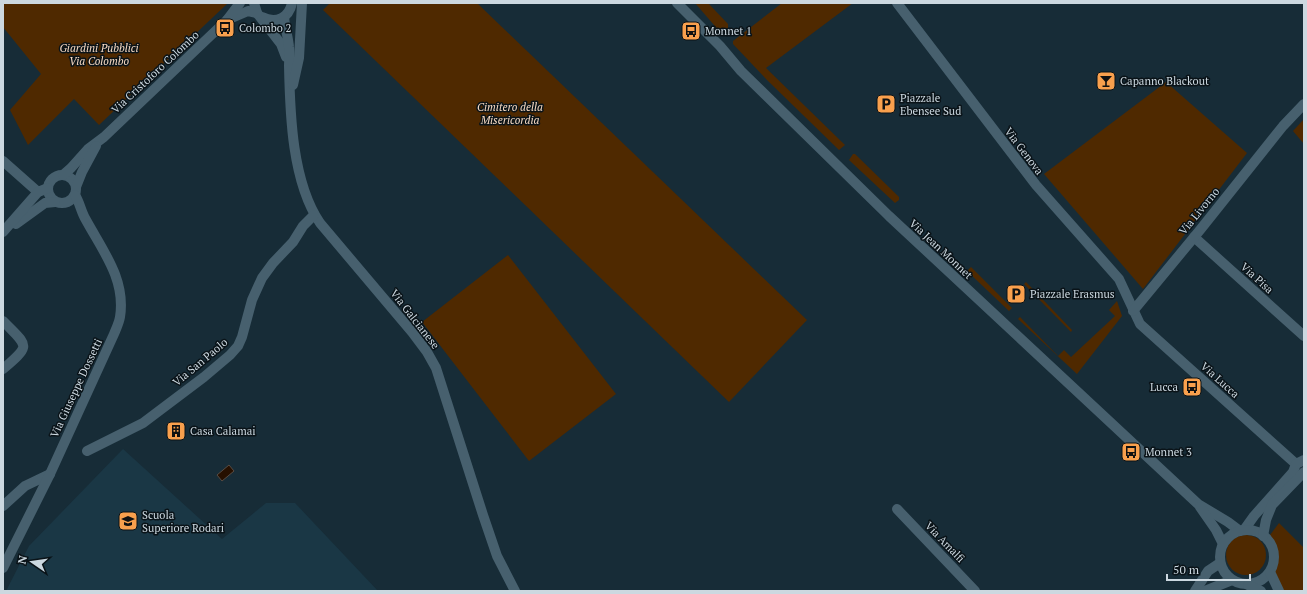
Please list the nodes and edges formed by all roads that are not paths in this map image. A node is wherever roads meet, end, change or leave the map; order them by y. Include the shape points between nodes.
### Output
1 (240, 3) edge
2 (292, 3) edge
3 (302, 3) edge
4 (677, 3) edge
5 (897, 3) edge
6 (258, 11) edge
7 (284, 17) junction
8 (228, 20) junction
9 (289, 65) junction
10 (291, 99) junction
11 (1304, 104) edge
12 (99, 141) junction
13 (3, 160) edge
14 (62, 175) junction
15 (48, 188) junction
16 (76, 191) junction
17 (38, 192) junction
18 (60, 202) junction
19 (83, 214) junction
20 (314, 215) junction
21 (3, 233) edge
22 (1194, 237) junction
23 (1133, 311) junction
24 (3, 321) edge
25 (1304, 336) edge
26 (3, 370) edge
27 (87, 451) dead end
28 (1300, 462) edge
29 (1304, 472) edge
30 (50, 474) junction
31 (1198, 504) junction
32 (3, 506) edge
33 (897, 509) dead end
34 (1242, 531) junction
35 (1263, 536) junction
36 (1223, 544) junction
37 (1220, 563) junction
38 (3, 568) edge
39 (1270, 572) junction
40 (1232, 580) junction
41 (1248, 584) junction
42 (515, 591) edge
43 (975, 591) edge
44 (1195, 591) edge
45 (1205, 591) edge
46 (1261, 591) edge
47 (1279, 591) edge

1 - 8 street, Via Cristoforo Colombo
2 - 7 street
3 - 10 street, Via Galcianese via 299,58
4 - 31 street, Via Jean Monnet via 741,71 889,216
5 - 23 street, Via Genova via 1036,185 1119,280
6 - 7 street via 273,21
6 - 8 street, Via Cristoforo Colombo via 248,11
6 - 9 street, Via Galcianese via 281,44
7 - 9 street, Via Galcianese
8 - 12 street, Via Cristoforo Colombo
9 - 10 street, Via Galcianese
10 - 20 street, Via Galcianese via 297,165
11 - 22 street, Via Livorno via 1283,126
12 - 14 street, Via Cristoforo Colombo
12 - 16 street, Via Cristoforo Colombo via 82,172
13 - 17 street
14 - 15 street, Via Cristoforo Colombo via 52,180
14 - 16 street via 73,180
15 - 17 street, Via Cristoforo Colombo
15 - 18 street via 50,196
16 - 18 street, Via Cristoforo Colombo via 73,199
16 - 19 street, Via Giuseppe Dossetti
17 - 21 street, Via Cristoforo Colombo
18 - 19 street
18 - 21 street, Via Cristoforo Colombo via 45,203
19 - 30 street, Via Giuseppe Dossetti via 119,285 120,317
20 - 27 street, Via San Paolo via 262,278 252,300 238,346 230,355 143,423
20 - 42 street, Via Galcianese via 412,332 436,368 497,556
22 - 23 street, Via Livorno
22 - 25 street, Via Pisa
23 - 28 street, Via Lucca via 1140,324
24 - 26 street via 22,340 24,346 22,353
28 - 34 street
29 - 35 street via 1272,505
30 - 32 street via 25,486
30 - 38 street, Via Giuseppe Dossetti
31 - 34 street, Via Jean Monnet
31 - 36 street, Via Jean Monnet
33 - 43 street, Via Amalfi
34 - 35 street via 1250,530
34 - 36 street via 1233,534
35 - 39 street via 1269,541 1274,556
36 - 37 street
37 - 40 street
37 - 44 street via 1208,571
39 - 41 street via 1256,583
39 - 47 street
40 - 41 street
40 - 45 street
41 - 46 street

